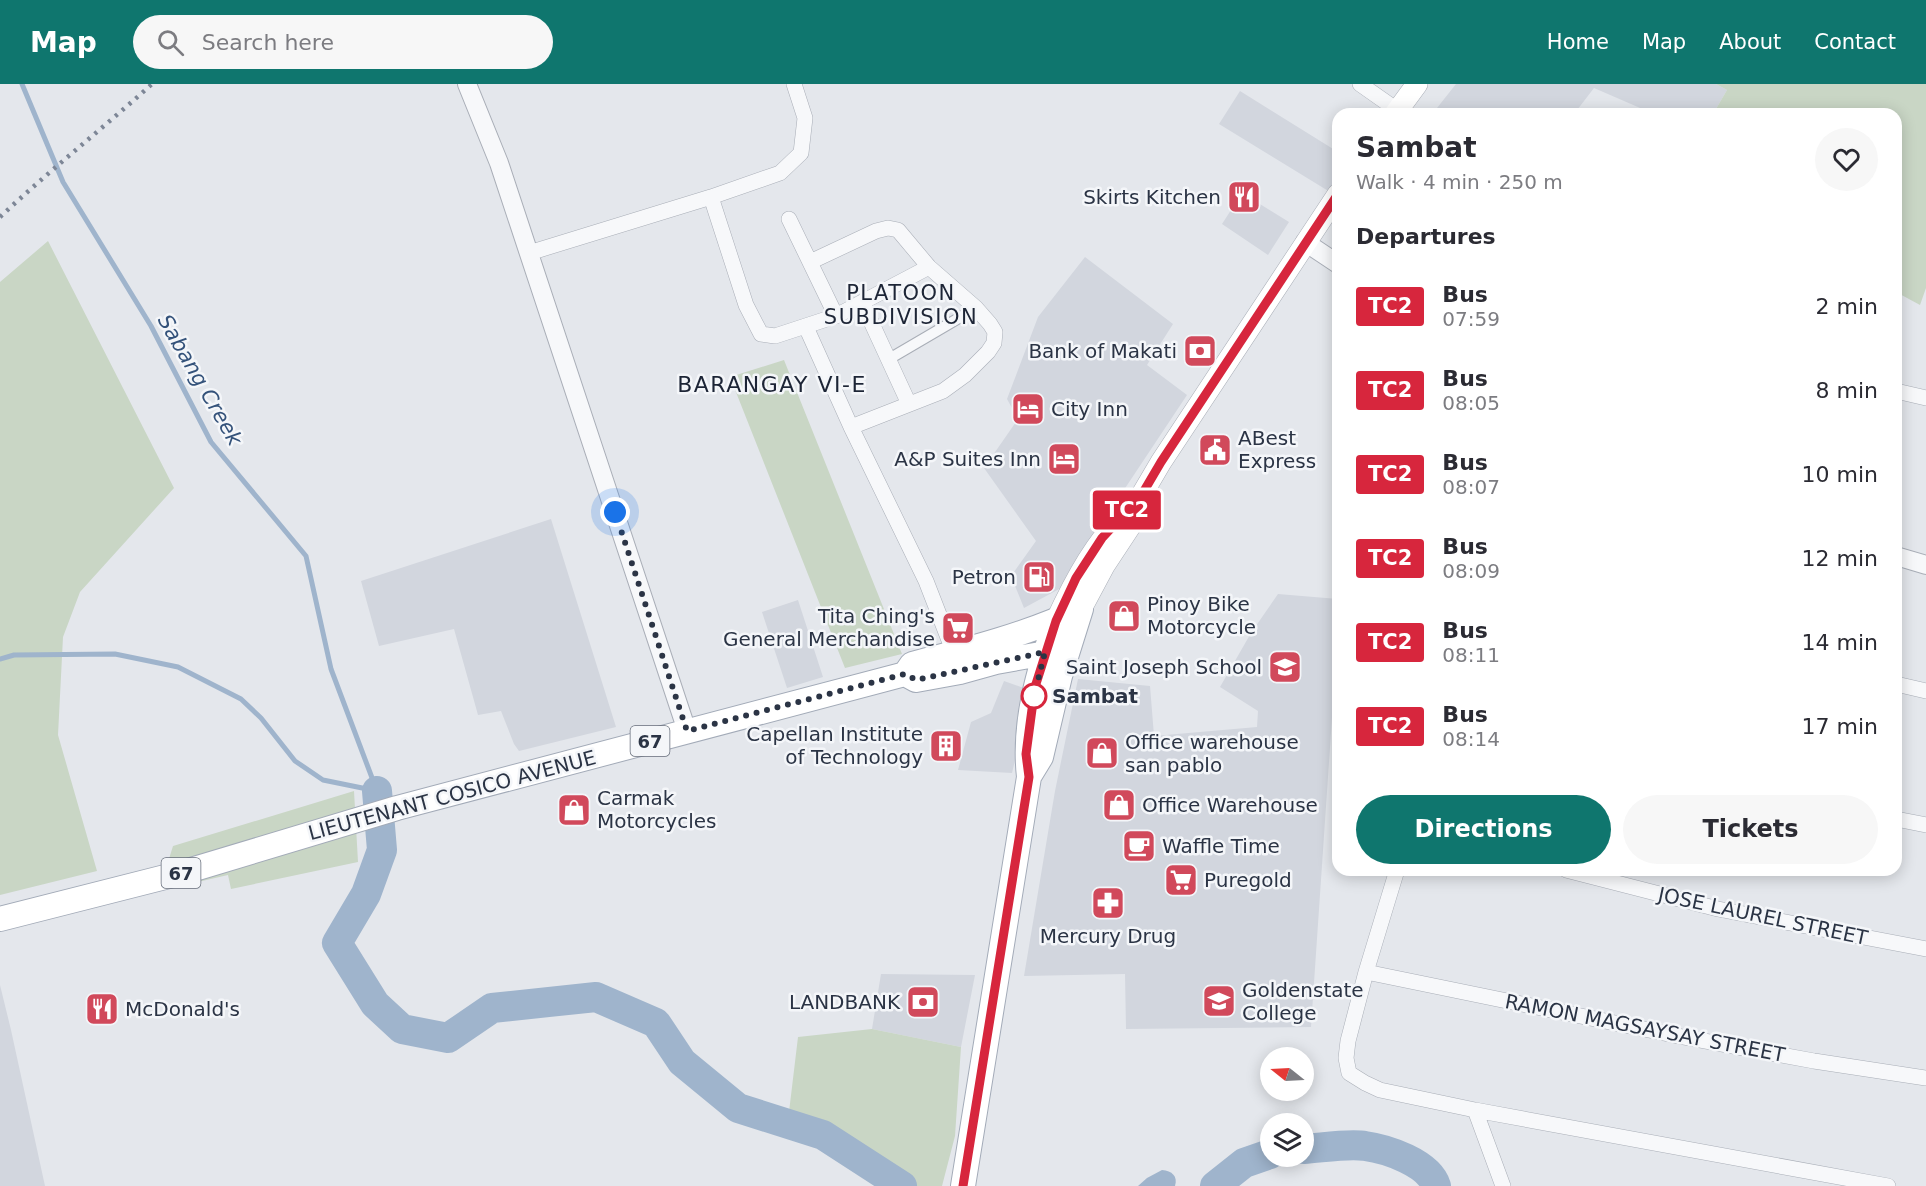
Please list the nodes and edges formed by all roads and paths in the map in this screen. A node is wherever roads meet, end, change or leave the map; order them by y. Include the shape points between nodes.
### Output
1 (467, 84) edge
2 (1360, 84) edge
3 (1418, 84) edge
4 (797, 85) edge
5 (1391, 108) edge
6 (1399, 108) edge
7 (711, 197) junction
8 (1332, 203) edge
9 (789, 219) dead end
10 (1305, 242) junction
11 (529, 253) junction
12 (1332, 260) edge
13 (810, 262) junction
14 (929, 267) junction
15 (862, 302) junction
16 (976, 308) junction
17 (836, 316) junction
18 (806, 327) junction
19 (889, 359) junction
20 (1902, 392) edge
21 (1926, 398) edge
22 (909, 404) junction
23 (851, 427) junction
24 (1141, 496) junction
25 (1902, 558) edge
26 (1926, 565) edge
27 (1082, 609) junction
28 (1056, 621) junction
29 (1057, 651) junction
30 (954, 653) junction
31 (905, 674) junction
32 (1902, 685) edge
33 (1926, 691) edge
34 (687, 731) junction
35 (1902, 820) edge
36 (1926, 825) edge
37 (1395, 876) edge
38 (1589, 876) edge
39 (0, 919) edge
40 (1926, 949) edge
41 (1366, 972) junction
42 (1926, 1078) edge
43 (1475, 1110) junction
44 (963, 1186) edge
45 (1503, 1186) edge
46 (1888, 1186) edge

1 - 11 street
2 - 5 street
3 - 6 main road
4 - 7 street via 805,118 801,153 780,173
7 - 11 street
7 - 18 street via 746,304 761,334 775,336
8 - 10 main road
9 - 13 street
10 - 12 street
10 - 24 main road
11 - 34 street
13 - 14 street via 888,228 898,231
13 - 17 street
14 - 15 street
14 - 16 street
15 - 17 street
15 - 19 street
16 - 19 street
16 - 22 street via 995,332 988,352 943,391
17 - 18 street
18 - 23 street
19 - 22 street
20 - 21 street
22 - 23 street
23 - 30 street via 922,572
24 - 27 main road via 1135,519
24 - 28 main road via 1102,538 1076,578
25 - 26 street
27 - 28 main road, LIEUTENANT COSICO AVENUE / 67
27 - 29 main road
28 - 29 main road
28 - 30 main road, LIEUTENANT COSICO AVENUE / 67
29 - 31 main road, LIEUTENANT COSICO AVENUE / 67 via 916,680
29 - 44 main road via 1060,676 1041,757 1029,777
30 - 31 main road, LIEUTENANT COSICO AVENUE / 67 via 912,664
31 - 34 main road, LIEUTENANT COSICO AVENUE / 67
32 - 33 street
34 - 39 main road, LIEUTENANT COSICO AVENUE / 67 via 397,808 181,873
35 - 36 street
37 - 41 street
38 - 40 street, JOSE LAUREL STREET via 1718,909
41 - 42 street, RAMON MAGSAYSAY STREET via 1683,1037
41 - 43 street via 1348,1041 1349,1073 1380,1090
43 - 45 street
43 - 46 street

